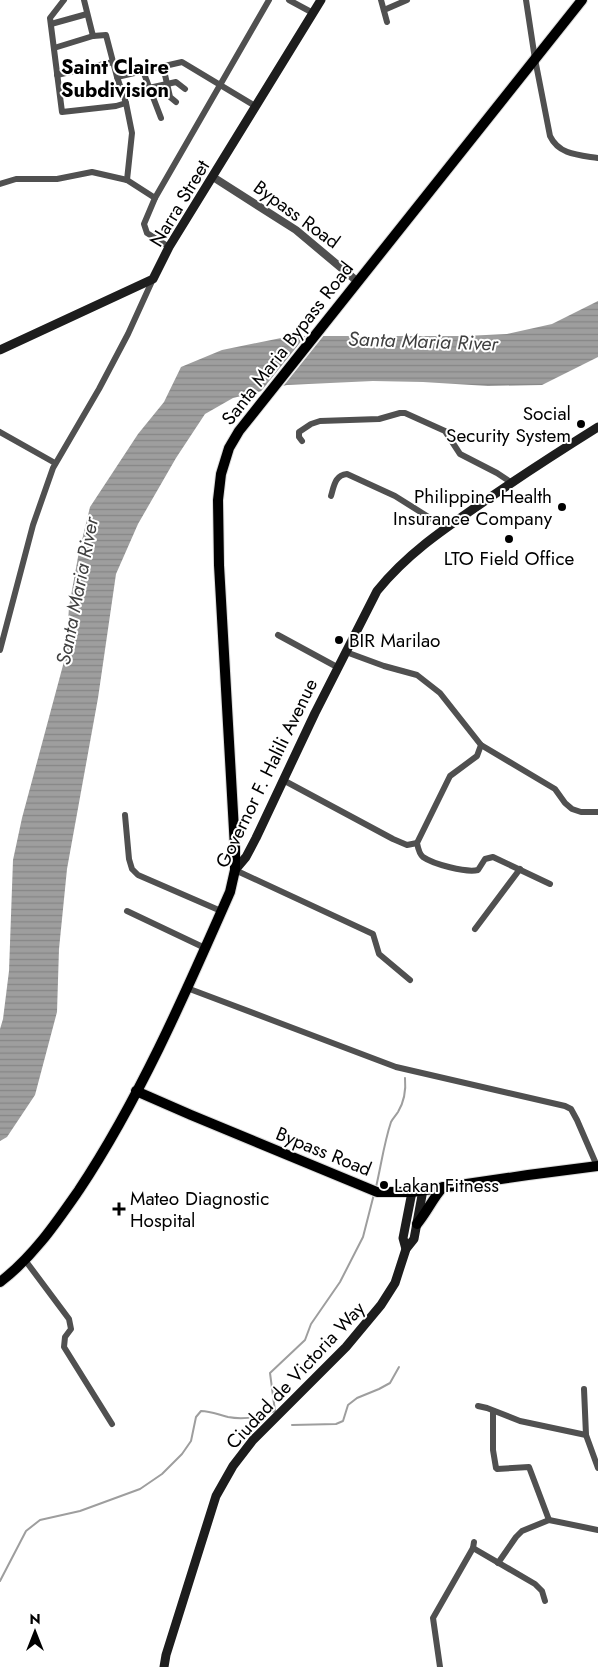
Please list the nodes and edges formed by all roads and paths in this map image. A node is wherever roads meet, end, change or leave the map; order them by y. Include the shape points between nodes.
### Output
1 (64, 0) edge
2 (84, 0) edge
3 (269, 0) edge
4 (289, 0) edge
5 (321, 0) edge
6 (381, 0) edge
7 (407, 0) edge
8 (526, 0) edge
9 (582, 0) edge
10 (384, 10) junction
11 (313, 13) junction
12 (87, 14) junction
13 (387, 22) dead end
14 (51, 24) junction
15 (93, 36) junction
16 (54, 48) junction
17 (535, 59) junction
18 (113, 62) junction
19 (163, 66) junction
20 (143, 71) junction
21 (57, 75) junction
22 (117, 77) junction
23 (167, 84) junction
24 (221, 84) junction
25 (149, 88) junction
26 (185, 89) dead end
27 (176, 102) dead end
28 (126, 103) junction
29 (255, 106) junction
30 (161, 118) dead end
31 (598, 158) edge
32 (213, 177) junction
33 (127, 180) junction
34 (0, 184) edge
35 (155, 198) junction
36 (169, 247) junction
37 (153, 279) junction
38 (358, 282) junction
39 (0, 350) edge
40 (598, 427) edge
41 (0, 432) edge
42 (302, 440) dead end
43 (55, 463) junction
44 (512, 483) junction
45 (331, 496) dead end
46 (446, 528) junction
47 (278, 634) dead end
48 (0, 650) edge
49 (346, 652) junction
50 (337, 668) junction
51 (481, 745) junction
52 (283, 780) junction
53 (598, 812) edge
54 (125, 815) dead end
55 (417, 843) junction
56 (520, 869) junction
57 (235, 870) junction
58 (550, 884) dead end
59 (127, 911) dead end
60 (221, 911) junction
61 (475, 929) dead end
62 (205, 948) junction
63 (410, 980) dead end
64 (187, 988) junction
65 (136, 1091) junction
66 (597, 1166) edge
67 (443, 1187) junction
68 (423, 1190) junction
69 (412, 1192) junction
70 (417, 1224) junction
71 (406, 1249) junction
72 (25, 1260) junction
73 (0, 1282) edge
74 (584, 1389) dead end
75 (478, 1406) dead end
76 (493, 1411) junction
77 (112, 1424) dead end
78 (586, 1435) junction
79 (598, 1468) edge
80 (549, 1520) junction
81 (598, 1530) edge
82 (498, 1563) junction
83 (545, 1601) dead end
84 (164, 1667) edge
85 (440, 1667) edge

1 - 14 street via 50,18
2 - 12 street
3 - 24 street
4 - 11 street
5 - 11 main road, Narra Street
6 - 10 street
7 - 10 street
8 - 17 street
9 - 17 main road, Santa Maria Bypass Road
10 - 13 street
11 - 29 main road, Narra Street
12 - 14 street
12 - 15 street
14 - 16 street
15 - 16 street
15 - 18 street via 106,35
16 - 21 street
17 - 31 street via 554,145 560,150
17 - 38 main road, Santa Maria Bypass Road
18 - 21 street
18 - 22 street
19 - 20 street
19 - 23 street
19 - 24 street via 182,62
20 - 22 street
20 - 25 street
21 - 28 street via 62,112
22 - 28 street
23 - 25 street
23 - 26 street via 176,82
23 - 27 street via 170,97
24 - 29 street
24 - 35 street
25 - 30 street
28 - 33 street via 132,133
29 - 32 main road, Narra Street
32 - 36 main road, Narra Street
32 - 38 street, Bypass Road via 296,230
33 - 34 street via 92,172 57,179 16,179
33 - 35 street
35 - 36 street via 144,224 147,233
36 - 37 main road, Narra Street
37 - 39 main road
37 - 43 street via 99,389
38 - 57 main road, Santa Maria Bypass Road via 239,430 228,448 221,474 219,566
40 - 44 main road, Governor F. Halili Avenue
41 - 43 street
42 - 44 street via 299,432 320,421 379,419 405,413 444,431 460,454
43 - 48 street via 32,525
44 - 46 main road, Governor F. Halili Avenue
45 - 46 street via 337,478 347,474 395,496
46 - 49 main road, Governor F. Halili Avenue via 410,556 377,591
47 - 50 street
49 - 50 main road, Governor F. Halili Avenue
49 - 51 street via 417,675 440,693
50 - 52 main road, Governor F. Halili Avenue
51 - 53 street via 556,789 572,809
51 - 55 street via 477,756 450,776
52 - 55 street via 393,839 407,845
52 - 57 main road, Governor F. Halili Avenue via 246,857
54 - 60 street via 132,869 138,875
55 - 56 street via 422,857 455,869 478,870 489,857
56 - 58 street
56 - 61 street
57 - 60 main road, Governor F. Halili Avenue
57 - 63 street via 373,934 379,954
59 - 62 street
60 - 62 main road, Governor F. Halili Avenue
62 - 64 main road, Governor F. Halili Avenue
64 - 65 main road, Governor F. Halili Avenue
64 - 66 street via 396,1068 565,1106 571,1109 577,1120
65 - 69 main road, Bypass Road via 373,1190
65 - 72 main road, Governor F. Halili Avenue via 96,1164 49,1233
66 - 67 main road, Bypass Road
67 - 68 main road, Bypass Road
67 - 70 main road
68 - 69 main road, Bypass Road
68 - 70 main road, Ciudad de Victoria Way
69 - 71 main road, Ciudad de Victoria Way via 403,1238
70 - 71 main road, Ciudad de Victoria Way via 414,1239
71 - 84 main road, Ciudad de Victoria Way via 382,1305 346,1347 253,1440 233,1466 216,1496
72 - 73 main road, Governor F. Halili Avenue
72 - 77 street via 69,1319 71,1329 64,1337 64,1347
74 - 78 street
75 - 76 street
76 - 78 street via 520,1421
76 - 80 street via 496,1468 529,1467
78 - 79 street
80 - 81 street
80 - 82 street via 522,1531
82 - 83 street via 535,1584
82 - 85 street via 473,1545 433,1618

